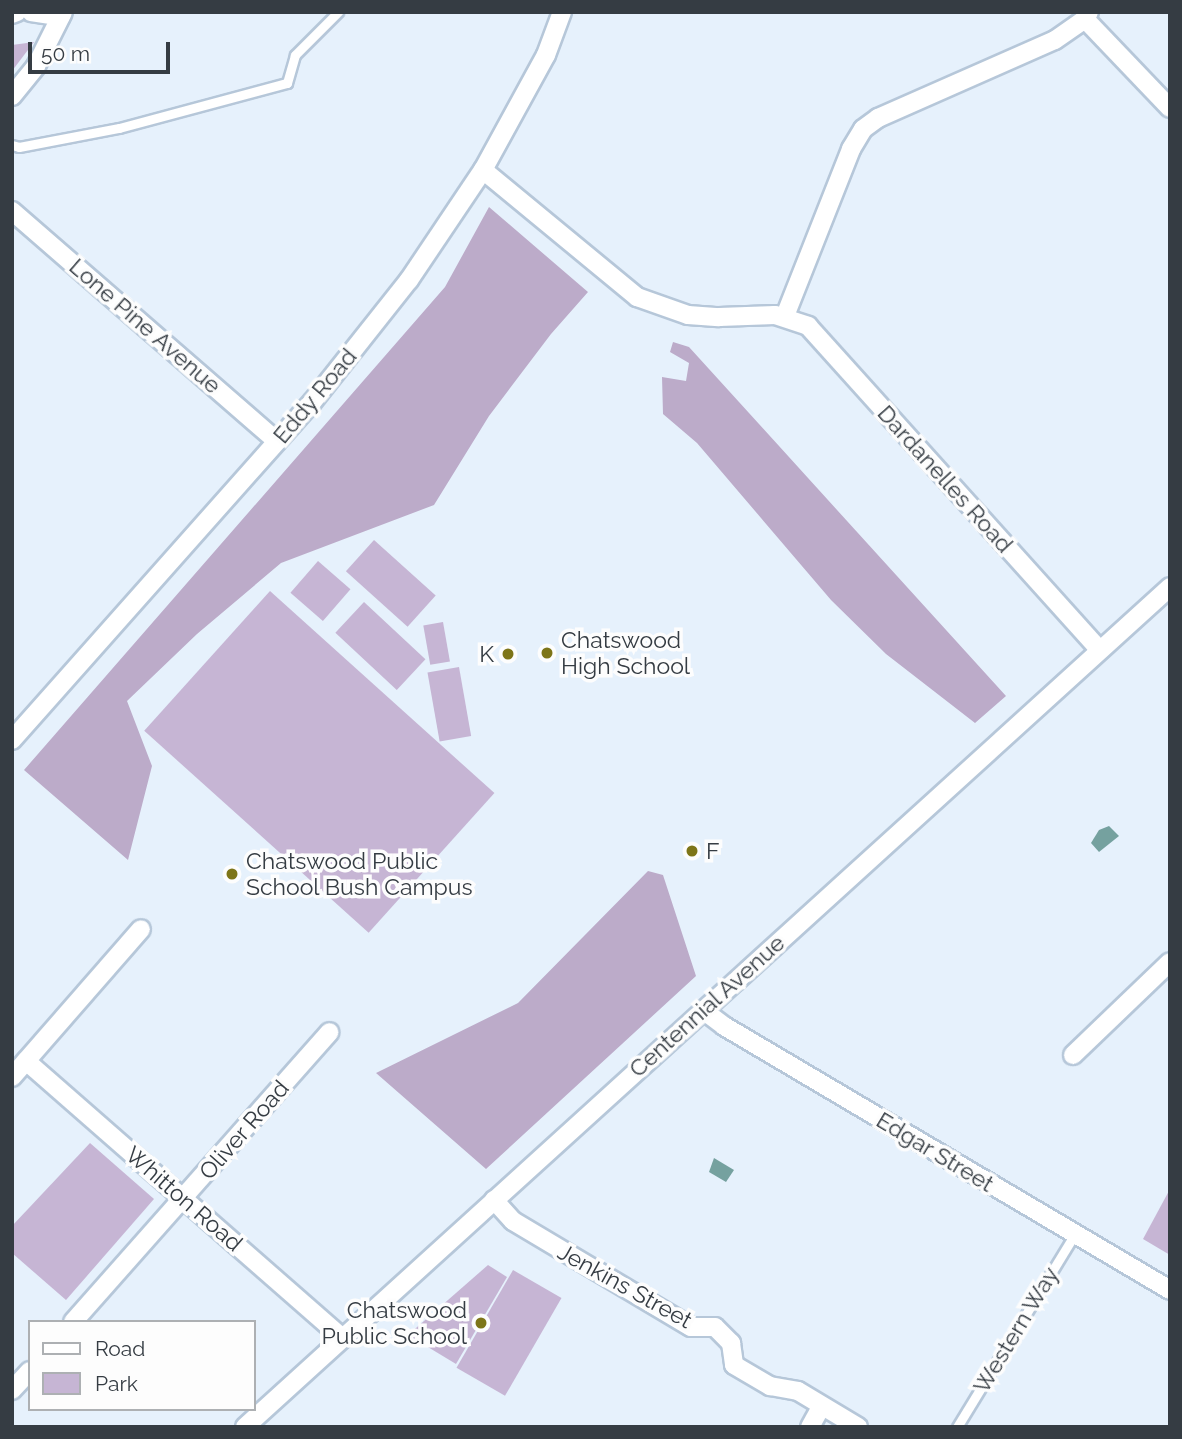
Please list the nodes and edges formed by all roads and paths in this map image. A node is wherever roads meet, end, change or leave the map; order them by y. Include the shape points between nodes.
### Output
1 (31, 12) edge
2 (338, 12) edge
3 (562, 12) edge
4 (62, 15) edge
5 (1087, 16) edge
6 (12, 96) edge
7 (1170, 108) edge
8 (12, 145) edge
9 (484, 170) junction
10 (12, 211) edge
11 (785, 316) junction
12 (277, 441) junction
13 (1170, 587) edge
14 (1100, 650) junction
15 (12, 740) edge
16 (141, 929) dead end
17 (1170, 962) edge
18 (703, 1010) junction
19 (330, 1032) dead end
20 (1073, 1055) dead end
21 (26, 1061) junction
22 (12, 1077) edge
23 (183, 1199) junction
24 (494, 1200) junction
25 (1075, 1234) junction
26 (1170, 1290) edge
27 (75, 1320) edge
28 (342, 1338) junction
29 (28, 1373) edge
30 (12, 1390) edge
31 (821, 1407) junction
32 (245, 1427) edge
33 (810, 1427) edge
34 (858, 1427) edge
35 (957, 1427) edge

1 - 4 street
2 - 8 lane via 295,55 287,83 119,128
3 - 9 street, Eddy Road via 546,55
4 - 6 street via 36,66
5 - 7 street
5 - 11 street via 1055,40 878,118 863,130 851,149
9 - 11 street via 637,297 688,314
9 - 12 street, Eddy Road via 410,280
10 - 12 street, Lone Pine Avenue
11 - 14 street, Dardanelles Road via 807,326
12 - 15 street, Eddy Road
13 - 14 street, Centennial Avenue
14 - 18 street, Centennial Avenue
16 - 21 street
17 - 20 street
18 - 24 street, Centennial Avenue
18 - 25 street, Edgar Street
19 - 23 street, Oliver Road
21 - 22 street
21 - 23 street, Whitton Road
23 - 27 street, Oliver Road
23 - 28 street, Whitton Road
24 - 28 street, Centennial Avenue
24 - 31 street, Jenkins Street via 513,1221 691,1327 715,1327 731,1343 734,1364 770,1386 798,1391
25 - 26 street, Edgar Street
25 - 35 lane, Western Way
28 - 32 street, Centennial Avenue
29 - 30 street
31 - 33 street
31 - 34 street, Jenkins Street

